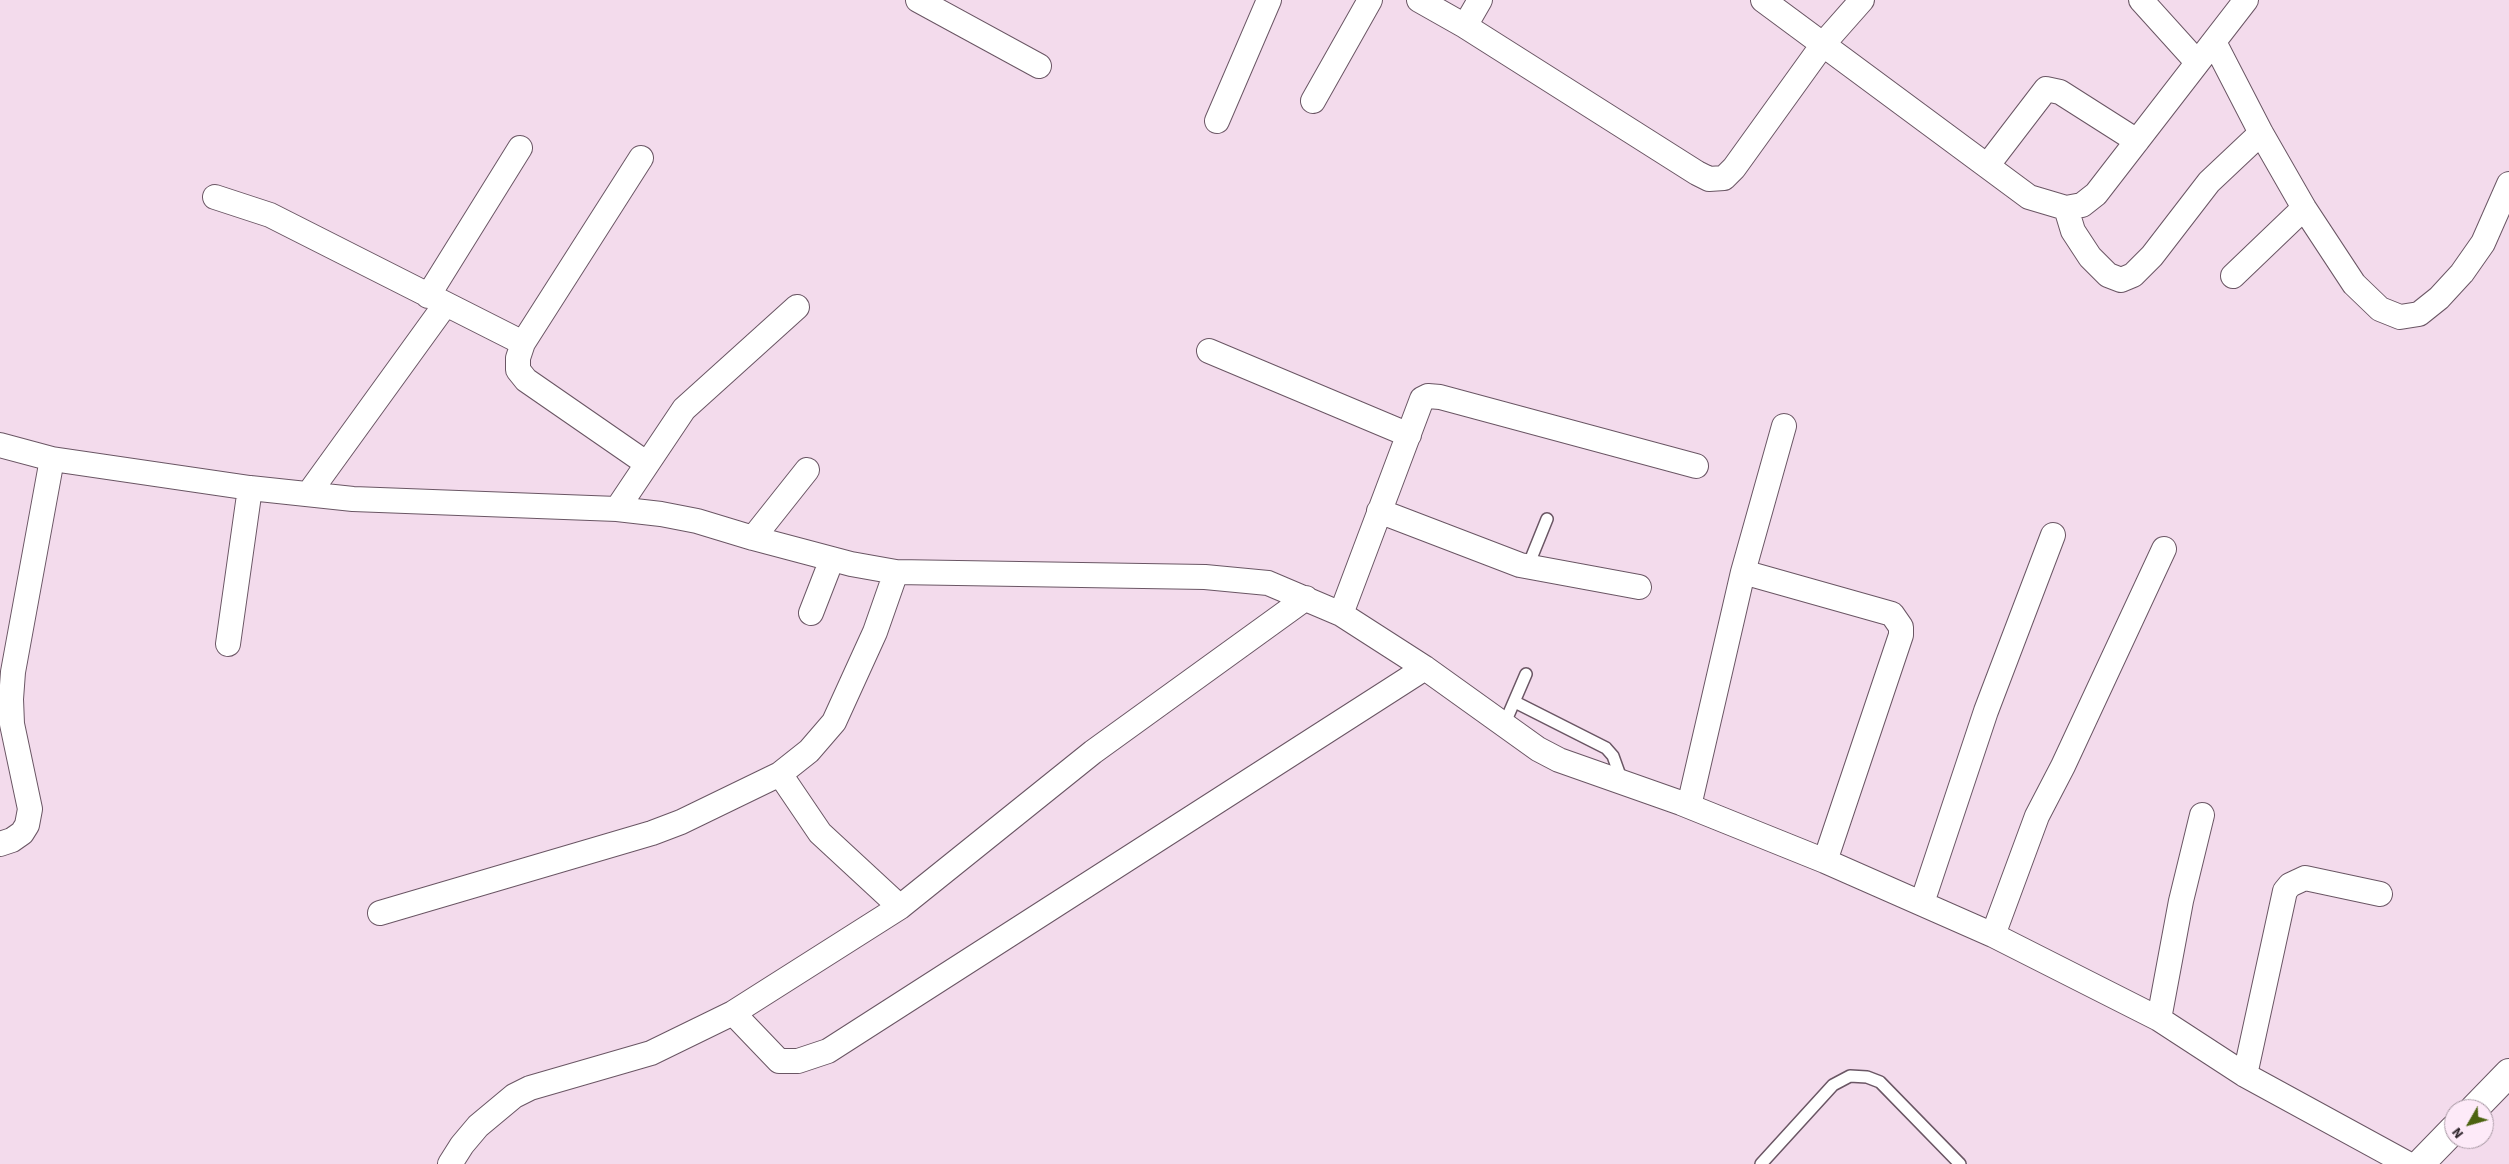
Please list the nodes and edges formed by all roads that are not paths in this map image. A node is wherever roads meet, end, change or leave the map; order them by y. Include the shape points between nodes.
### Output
1 (918, 0) edge
2 (1269, 0) edge
3 (1370, 0) edge
4 (1419, 0) edge
5 (1480, 0) edge
6 (1764, 0) edge
7 (1862, 0) edge
8 (2142, 0) edge
9 (2246, 0) edge
10 (955, 8) edge
11 (1465, 26) junction
12 (2214, 42) junction
13 (1824, 43) junction
14 (2197, 62) junction
15 (1040, 66) dead end
16 (1313, 102) dead end
17 (1217, 121) dead end
18 (2261, 133) junction
19 (2137, 141) junction
20 (520, 148) dead end
21 (641, 158) dead end
22 (1987, 166) junction
23 (2509, 184) edge
24 (215, 197) dead end
25 (2066, 208) junction
26 (2304, 208) junction
27 (2233, 276) dead end
28 (436, 301) junction
29 (797, 307) dead end
30 (523, 343) junction
31 (1209, 351) dead end
32 (1784, 426) dead end
33 (1409, 435) junction
34 (0, 445) edge
35 (52, 459) junction
36 (646, 463) junction
37 (1696, 466) dead end
38 (807, 470) dead end
39 (250, 488) junction
40 (309, 493) junction
41 (617, 509) junction
42 (1380, 512) junction
43 (1547, 519) dead end
44 (2053, 535) dead end
45 (753, 538) junction
46 (2164, 549) dead end
47 (832, 558) junction
48 (1528, 566) junction
49 (896, 572) junction
50 (1743, 572) junction
51 (1639, 586) dead end
52 (1306, 598) junction
53 (811, 613) dead end
54 (1341, 614) junction
55 (228, 644) dead end
56 (1425, 668) junction
57 (1526, 674) dead end
58 (1515, 702) junction
59 (1504, 726) junction
60 (780, 774) junction
61 (1623, 783) junction
62 (1689, 806) junction
63 (2202, 815) dead end
64 (0, 844) edge
65 (1825, 861) junction
66 (2380, 894) dead end
67 (1922, 903) junction
68 (900, 906) junction
69 (380, 913) dead end
70 (1994, 934) junction
71 (733, 1013) junction
72 (2159, 1019) junction
73 (2509, 1073) edge
74 (2245, 1075) junction
75 (2484, 1099) edge
76 (2444, 1139) edge
77 (450, 1164) edge
78 (1761, 1164) edge
79 (1960, 1164) edge
80 (2408, 1164) edge
81 (2420, 1164) edge

1 - 10 street
2 - 17 street
3 - 16 street
4 - 11 street
5 - 11 street
6 - 13 street
7 - 13 street
8 - 14 street
9 - 12 street
10 - 15 street
11 - 13 street via 1709,179 1724,178 1734,168
12 - 14 street
12 - 18 street
13 - 22 street
14 - 19 street
18 - 25 street via 2209,182 2148,262 2121,280 2108,275 2090,257 2073,231
18 - 26 street
19 - 22 street via 2060,92 2046,89
19 - 25 street via 2096,194 2082,205
20 - 28 street
21 - 30 street
22 - 25 street via 2029,197
23 - 26 street via 2483,243 2462,273 2419,314 2400,317 2380,309 2354,284
24 - 28 street via 270,215
26 - 27 street
28 - 30 street
28 - 40 street
29 - 36 street via 684,409
30 - 36 street via 518,370 526,380
31 - 33 street
32 - 50 street
33 - 37 street via 1422,400 1428,396 1440,397
33 - 42 street
34 - 35 street
35 - 39 street
35 - 64 street via 13,672 11,699 12,724 30,809 22,833
36 - 41 street
38 - 45 street
39 - 40 street
39 - 55 street
40 - 41 street via 353,499 462,505
41 - 45 street via 697,521
42 - 48 street
42 - 54 street
43 - 48 lane
44 - 67 street via 1986,711
45 - 47 street
46 - 70 street via 2037,816
47 - 49 street
47 - 53 street
48 - 51 street
49 - 52 street via 1205,577 1268,583
49 - 60 street via 875,632 834,722 809,751
50 - 62 street
50 - 65 street via 1892,614 1901,628
52 - 54 street
52 - 68 street via 1092,752
54 - 56 street
56 - 59 street
56 - 71 street via 828,1051 798,1061 779,1061
57 - 58 lane
58 - 59 lane
58 - 61 lane via 1606,748 1613,756
59 - 61 street via 1560,760
60 - 68 street via 820,833
60 - 69 street via 652,833
61 - 62 street
62 - 65 street
63 - 72 street
65 - 67 street
66 - 74 street via 2305,878 2290,885 2286,891
67 - 70 street
68 - 71 street
70 - 72 street
71 - 77 street via 651,1053 530,1088 514,1096 478,1126
72 - 74 street
73 - 75 highway
74 - 80 street
76 - 81 highway
78 - 79 lane via 1833,1085 1850,1076 1880,1082

